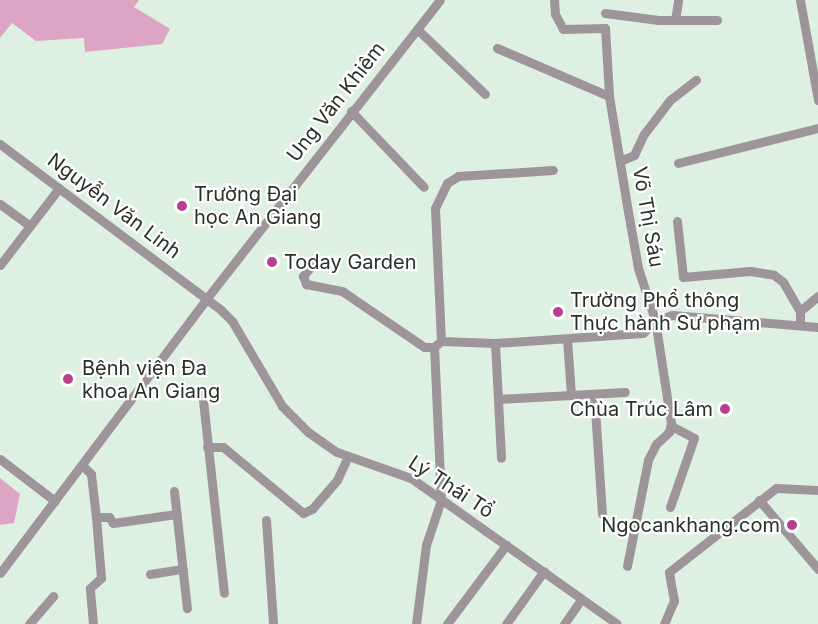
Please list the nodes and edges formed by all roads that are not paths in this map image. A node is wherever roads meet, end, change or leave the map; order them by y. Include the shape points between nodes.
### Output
1 (440, 0) edge
2 (554, 0) edge
3 (678, 0) edge
4 (800, 0) edge
5 (605, 13) dead end
6 (675, 20) junction
7 (717, 20) dead end
8 (417, 29) junction
9 (497, 48) dead end
10 (696, 80) dead end
11 (485, 94) dead end
12 (609, 96) junction
13 (818, 100) edge
14 (351, 111) junction
15 (818, 128) edge
16 (0, 144) edge
17 (620, 161) junction
18 (678, 163) dead end
19 (553, 170) dead end
20 (424, 187) dead end
21 (59, 188) junction
22 (0, 204) edge
23 (677, 220) dead end
24 (30, 226) junction
25 (313, 264) dead end
26 (0, 265) edge
27 (818, 296) edge
28 (207, 298) junction
29 (800, 311) junction
30 (655, 320) junction
31 (800, 325) junction
32 (818, 327) edge
33 (567, 339) junction
34 (495, 343) junction
35 (437, 344) junction
36 (202, 391) dead end
37 (625, 392) dead end
38 (594, 394) junction
39 (571, 395) junction
40 (498, 399) junction
41 (671, 426) junction
42 (207, 447) junction
43 (348, 456) junction
44 (501, 458) dead end
45 (0, 459) edge
46 (82, 465) junction
47 (818, 490) edge
48 (174, 491) dead end
49 (441, 500) junction
50 (759, 500) junction
51 (56, 501) junction
52 (670, 507) dead end
53 (176, 514) junction
54 (602, 514) dead end
55 (96, 517) junction
56 (266, 520) dead end
57 (506, 545) junction
58 (627, 566) dead end
59 (183, 569) junction
60 (818, 569) edge
61 (544, 571) junction
62 (0, 573) edge
63 (150, 574) dead end
64 (224, 593) dead end
65 (52, 596) dead end
66 (581, 600) junction
67 (187, 608) dead end
68 (29, 624) edge
69 (93, 624) edge
70 (273, 624) edge
71 (416, 624) edge
72 (447, 624) edge
73 (506, 624) edge
74 (564, 624) edge
75 (616, 624) edge
76 (664, 624) edge

1 - 8 street, Ung Văn Khiêm
2 - 12 street, Võ Thị Sáu via 555,14 563,29 605,28
3 - 6 street
4 - 13 street
5 - 6 street
6 - 7 street
8 - 11 street
8 - 14 street, Ung Văn Khiêm
9 - 12 street
10 - 17 street via 670,100 634,154
12 - 17 street, Võ Thị Sáu
14 - 20 street
14 - 28 street, Ung Văn Khiêm
15 - 18 street
16 - 21 street, Nguyễn Văn Linh
17 - 30 street, Võ Thị Sáu via 638,268
19 - 35 street via 458,176 447,183 435,208
21 - 24 street
21 - 28 street, Nguyễn Văn Linh
22 - 24 street
23 - 29 street via 683,277 750,271 774,275 783,282
24 - 26 street
25 - 35 street via 303,276 306,284 342,291 424,347
27 - 29 street
28 - 43 street, Lý Thái Tổ via 232,321 282,406 317,439
28 - 46 street, Ung Văn Khiêm
29 - 31 street
30 - 31 street via 672,315
30 - 33 street via 643,333
30 - 41 street, Võ Thị Sáu
31 - 32 street
33 - 34 street
33 - 39 street
34 - 35 street
34 - 40 street
35 - 49 street
36 - 42 street
37 - 38 street
38 - 39 street
38 - 54 street
39 - 40 street
40 - 44 street
41 - 52 street via 694,438
41 - 58 street via 648,460
42 - 43 street via 223,447 303,513 312,509 337,480
42 - 64 street
43 - 49 street, Lý Thái Tổ via 402,473
45 - 51 street
46 - 51 street, Ung Văn Khiêm
46 - 55 street via 91,474
47 - 50 street via 776,488
48 - 53 street
49 - 57 street, Lý Thái Tổ
49 - 71 street via 426,545
50 - 60 street
50 - 76 street via 669,572 674,601
51 - 62 street, Ung Văn Khiêm
53 - 55 street via 113,523 109,517
53 - 59 street
55 - 69 street via 101,578 90,588
56 - 70 street
57 - 61 street, Lý Thái Tổ
57 - 72 street
59 - 63 street
59 - 67 street
61 - 66 street, Lý Thái Tổ
61 - 73 street
65 - 68 street
66 - 74 street
66 - 75 street, Lý Thái Tổ

